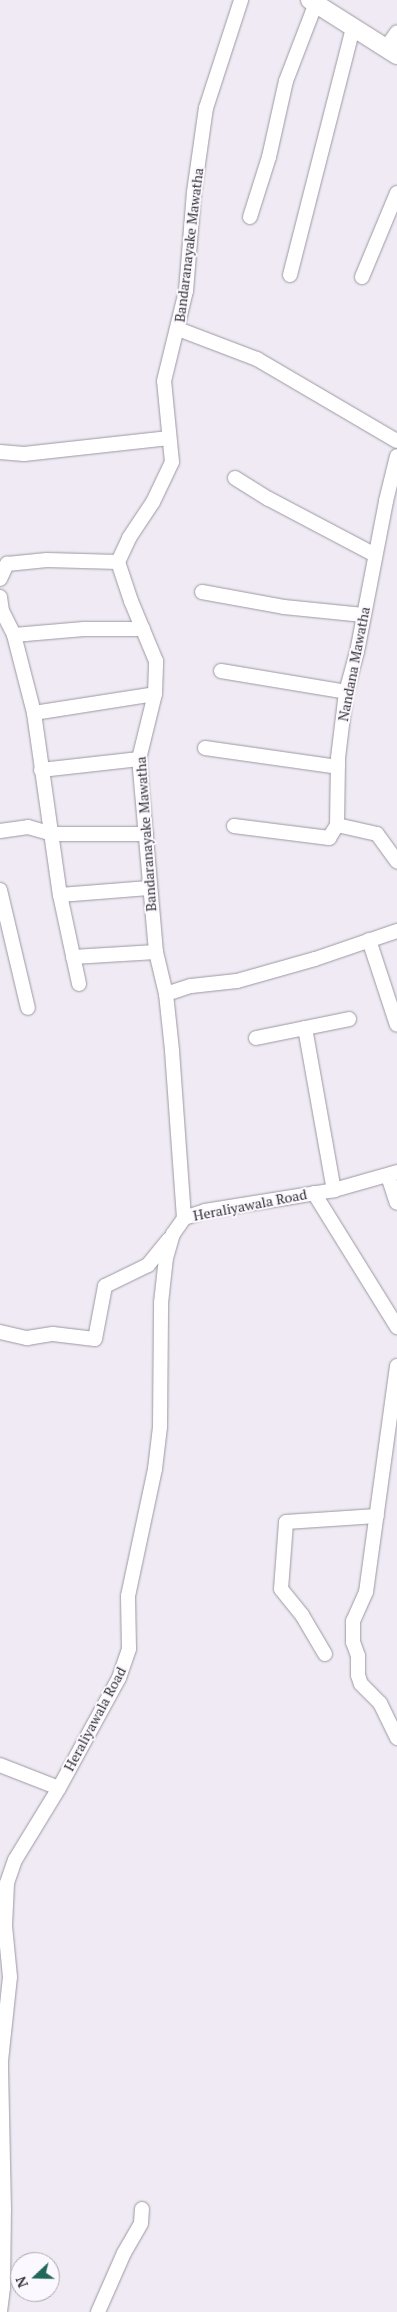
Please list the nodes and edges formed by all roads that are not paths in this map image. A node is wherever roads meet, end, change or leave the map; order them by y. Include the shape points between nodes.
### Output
1 (241, 0) edge
2 (313, 2) edge
3 (353, 28) junction
4 (397, 32) edge
5 (392, 51) edge
6 (397, 193) edge
7 (250, 218) dead end
8 (290, 275) dead end
9 (362, 278) dead end
10 (178, 329) junction
11 (169, 438) junction
12 (397, 441) edge
13 (0, 452) edge
14 (397, 456) edge
15 (236, 478) dead end
16 (375, 555) junction
17 (118, 562) junction
18 (0, 579) edge
19 (202, 592) dead end
20 (0, 597) edge
21 (364, 615) junction
22 (143, 629) junction
23 (14, 635) junction
24 (221, 671) dead end
25 (346, 692) junction
26 (155, 694) junction
27 (34, 713) junction
28 (206, 748) dead end
29 (139, 759) junction
30 (338, 767) junction
31 (41, 770) junction
32 (338, 825) junction
33 (234, 826) dead end
34 (0, 832) edge
35 (52, 834) junction
36 (146, 834) junction
37 (397, 862) edge
38 (149, 888) junction
39 (0, 890) edge
40 (60, 895) junction
41 (397, 930) edge
42 (368, 940) junction
43 (156, 952) junction
44 (73, 957) junction
45 (79, 984) dead end
46 (166, 994) junction
47 (28, 1008) dead end
48 (349, 1019) dead end
49 (397, 1025) edge
50 (305, 1028) junction
51 (256, 1038) dead end
52 (392, 1174) edge
53 (334, 1190) junction
54 (314, 1193) junction
55 (397, 1203) edge
56 (184, 1218) junction
57 (173, 1234) junction
58 (397, 1326) edge
59 (0, 1332) edge
60 (397, 1366) edge
61 (394, 1415) edge
62 (377, 1516) junction
63 (325, 1654) dead end
64 (397, 1738) edge
65 (0, 1764) edge
66 (59, 1788) junction
67 (3, 1926) edge
68 (142, 2209) dead end
69 (0, 2312) edge
70 (98, 2312) edge

1 - 10 street, Bandaranayake Mawatha via 206,108 194,192 186,291
2 - 3 main road
2 - 7 street via 286,81 269,157
3 - 5 main road
3 - 8 street
4 - 5 street
6 - 9 street
10 - 11 street, Bandaranayake Mawatha via 164,380
10 - 12 street via 257,360
11 - 13 street via 24,454
11 - 17 street, Bandaranayake Mawatha via 172,462
14 - 16 street, Nandana Mawatha
15 - 16 street
16 - 21 street, Nandana Mawatha
17 - 18 street via 47,560 8,564
17 - 22 street, Bandaranayake Mawatha
19 - 21 street via 284,607
20 - 23 street via 2,611
21 - 25 street, Nandana Mawatha
22 - 23 street via 84,629
22 - 26 street, Bandaranayake Mawatha via 156,661
23 - 27 street
24 - 25 street
25 - 30 street, Nandana Mawatha
26 - 27 street
26 - 29 street, Bandaranayake Mawatha
27 - 31 street
28 - 30 street
29 - 31 street
29 - 36 street, Bandaranayake Mawatha
30 - 32 street, Nandana Mawatha
31 - 35 street
32 - 33 street via 329,838
32 - 37 street via 377,834
34 - 35 street via 28,827
35 - 36 street
35 - 40 street
36 - 38 street, Bandaranayake Mawatha
38 - 40 street
38 - 43 street, Bandaranayake Mawatha
39 - 47 street
40 - 44 street
41 - 42 street
42 - 46 street via 315,959 238,980 191,986
42 - 49 street
43 - 44 street
43 - 46 street, Bandaranayake Mawatha
44 - 45 street
46 - 56 street, Bandaranayake Mawatha
48 - 50 street
50 - 51 street
50 - 53 street
52 - 53 street, Heraliyawala Road
52 - 55 street
53 - 54 street, Heraliyawala Road
54 - 56 street, Heraliyawala Road via 204,1210
54 - 58 street
56 - 57 street, Heraliyawala Road
57 - 59 street via 148,1264 105,1286 95,1340 53,1334 27,1338
57 - 66 street, Heraliyawala Road via 166,1258 161,1303 160,1427 150,1495 128,1596 129,1649 119,1678
60 - 61 street
61 - 62 street
62 - 63 street via 286,1522 281,1589 302,1615
62 - 64 street via 366,1592 353,1621 353,1642 361,1684 380,1703
65 - 66 street
66 - 67 street, Heraliyawala Road via 10,1872
67 - 69 street, Heraliyawala Road via 10,1977 1,2061 4,2210
68 - 70 street via 141,2223

